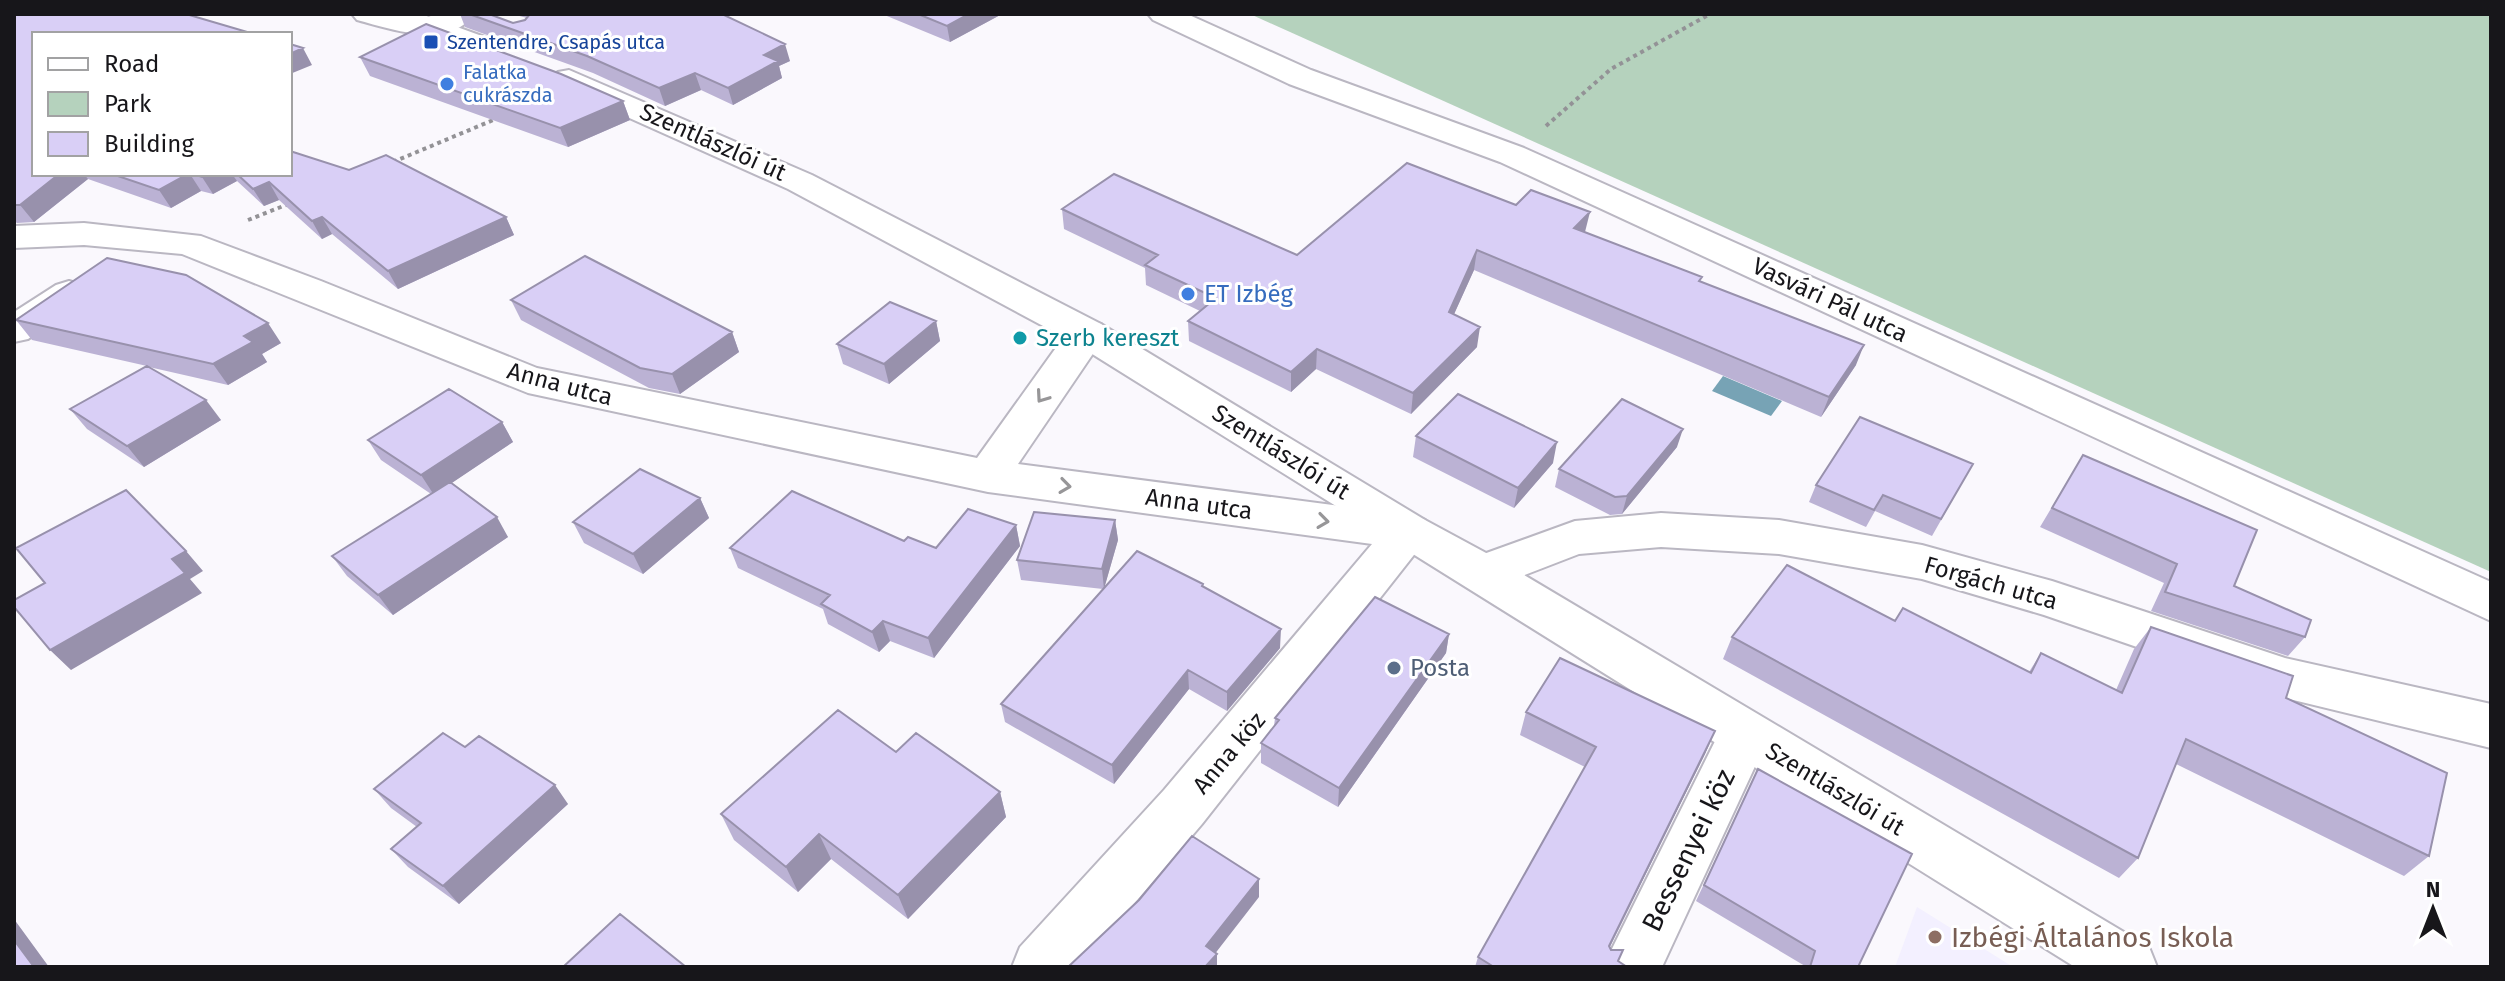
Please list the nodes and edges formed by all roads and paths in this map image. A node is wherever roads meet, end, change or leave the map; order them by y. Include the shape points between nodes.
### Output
1 (367, 14) edge
2 (394, 14) edge
3 (1163, 14) edge
4 (1710, 14) edge
5 (445, 20) edge
6 (581, 83) junction
7 (1512, 155) junction
8 (392, 162) edge
9 (294, 202) edge
10 (14, 237) edge
11 (148, 240) junction
12 (188, 244) junction
13 (14, 330) edge
14 (1087, 333) junction
15 (988, 476) junction
16 (1409, 532) junction
17 (1483, 573) junction
18 (2491, 603) edge
19 (2491, 726) edge
20 (1744, 734) junction
21 (1041, 967) edge
22 (1632, 967) edge
23 (2128, 967) edge

1 - 5 street
2 - 5 street, Szentlászlói út
3 - 7 street, Vasvári Pál utca via 1300,77
4 - 7 path via 1611,69
5 - 6 street, Szentlászlói út via 528,63
6 - 8 path
6 - 14 street, Szentlászlói út via 800,182
7 - 18 street, Vasvári Pál utca
9 - 12 path
10 - 11 street, Anna utca via 84,234
11 - 12 street, Anna utca
11 - 13 street
12 - 15 street, Anna utca via 528,380
14 -> 15 street
14 - 16 street, Szentlászlói út
15 -> 16 street, Anna utca
16 - 17 street, Szentlászlói út
16 - 21 street, Anna köz via 1236,745
17 - 19 street, Forgách utca via 1575,538 1661,530 1779,537 1922,562 2052,599 2285,678
17 - 20 street, Szentlászlói út
20 - 22 street, Bessenyei köz
20 - 23 street, Szentlászlói út

